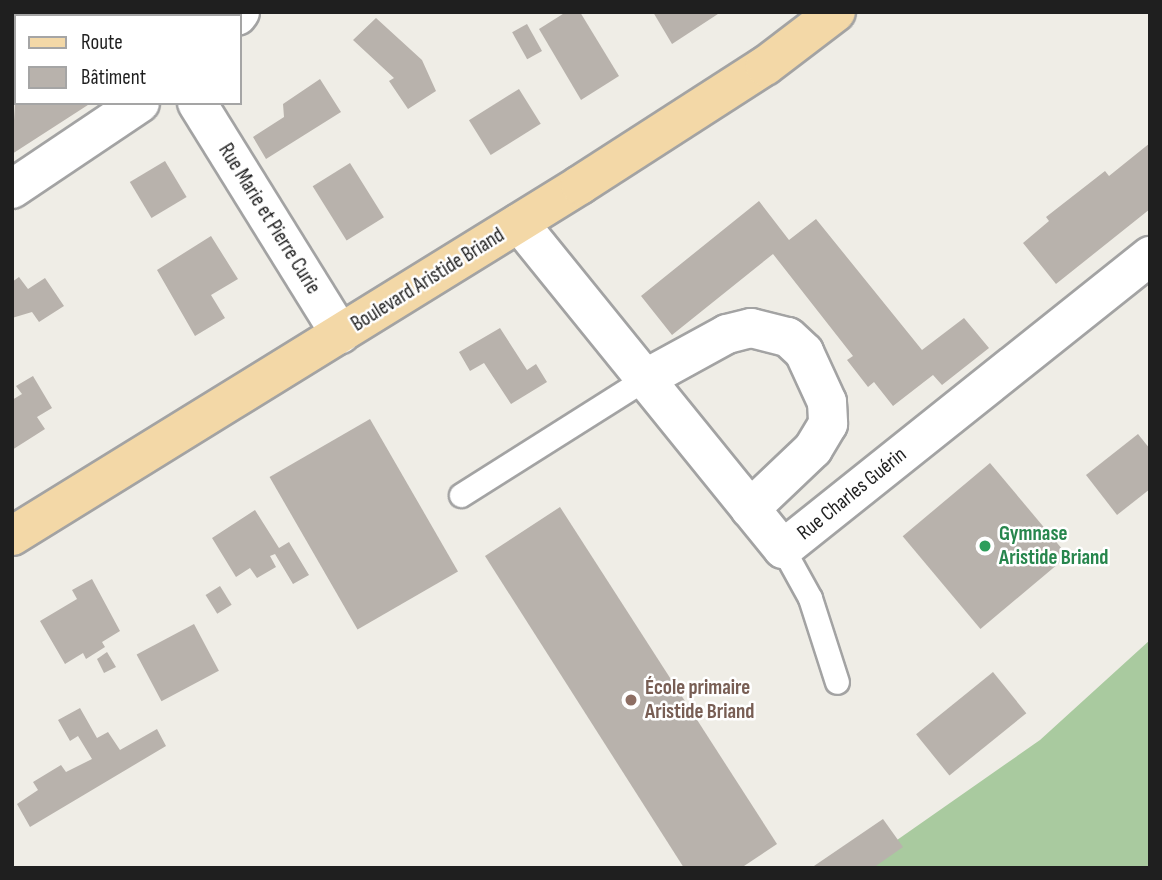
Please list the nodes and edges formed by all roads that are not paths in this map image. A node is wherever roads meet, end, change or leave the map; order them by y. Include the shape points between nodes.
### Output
1 (836, 12) edge
2 (137, 105) edge
3 (198, 105) edge
4 (12, 189) edge
5 (519, 223) junction
6 (1150, 256) edge
7 (340, 334) junction
8 (643, 380) junction
9 (461, 495) dead end
10 (750, 509) junction
11 (12, 536) edge
12 (783, 549) junction
13 (837, 682) dead end

1 - 5 main road, Boulevard Aristide Briand via 765,66
2 - 4 street
3 - 7 street, Rue Marie et Pierre Curie
5 - 7 main road, Boulevard Aristide Briand
5 - 8 street, Rue Charles Guérin
6 - 12 street, Rue Charles Guérin
7 - 11 main road, Boulevard Aristide Briand
8 - 9 lane
8 - 10 street, Rue Charles Guérin
8 - 10 street via 727,334 751,328 788,337 804,352 828,402 828,424 813,449
10 - 12 street, Rue Charles Guérin
12 - 13 lane via 810,598

